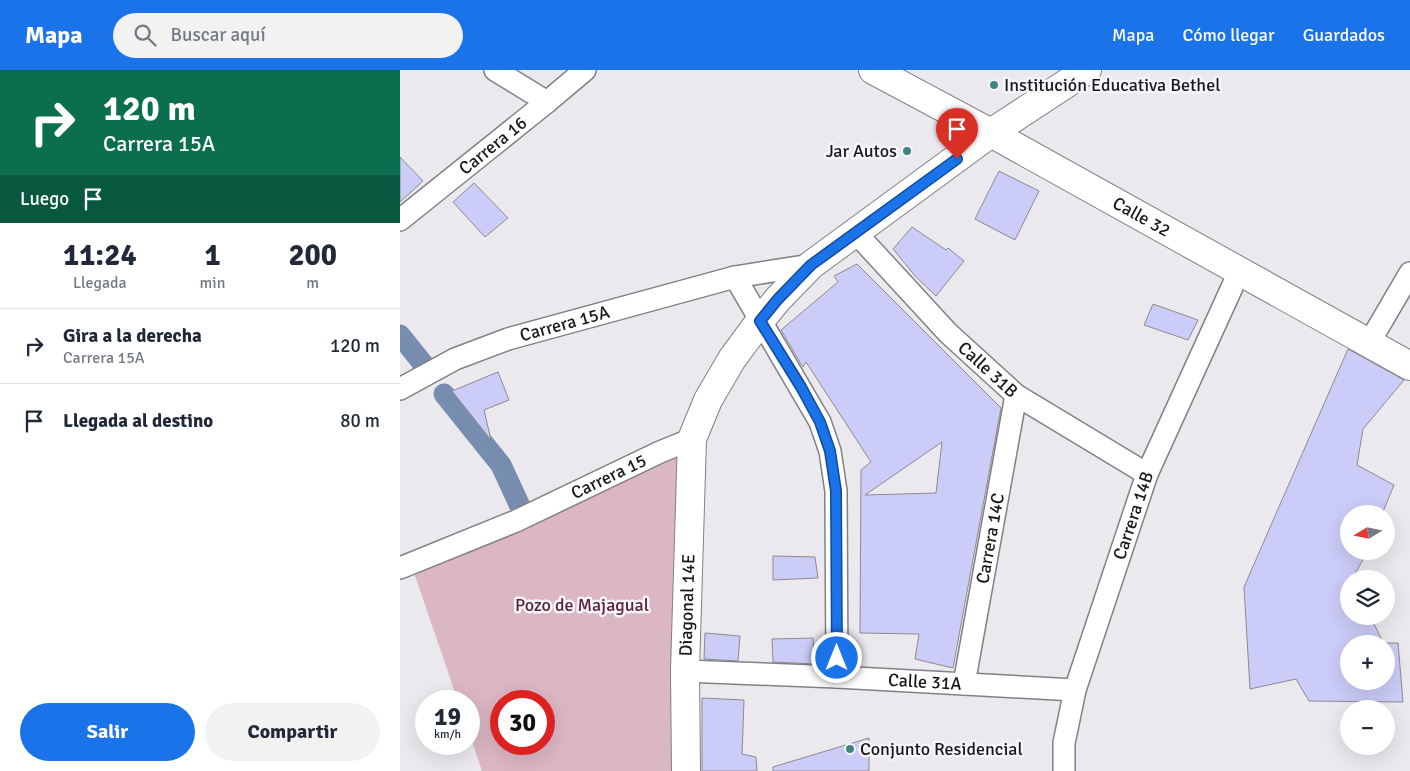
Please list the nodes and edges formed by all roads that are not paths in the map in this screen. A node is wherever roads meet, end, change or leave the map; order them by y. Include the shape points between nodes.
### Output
1 (495, 70) edge
2 (585, 70) edge
3 (873, 70) edge
4 (1087, 70) edge
5 (547, 102) junction
6 (991, 134) junction
7 (400, 220) edge
8 (856, 233) junction
9 (811, 265) junction
10 (1239, 272) junction
11 (1410, 273) edge
12 (735, 277) junction
13 (760, 321) junction
14 (1369, 343) junction
15 (1410, 366) edge
16 (400, 389) edge
17 (1016, 395) junction
18 (692, 439) junction
19 (1147, 474) junction
20 (400, 568) edge
21 (685, 671) junction
22 (837, 677) junction
23 (964, 684) junction
24 (1074, 690) junction
25 (686, 771) edge
26 (1064, 771) edge

1 - 5 street
2 - 5 street, Carrera 16
3 - 6 street, Calle 32
4 - 6 street, Carrera 15A
5 - 7 street, Carrera 16
6 - 8 street, Carrera 15A
6 - 10 street, Calle 32
8 - 9 street, Carrera 15A
8 - 17 street, Calle 31B via 948,334
9 - 12 street, Carrera 15A
9 - 13 street, Carrera 15A
10 - 14 street, Calle 32
10 - 19 street, Carrera 14B
11 - 14 street
12 - 13 street
12 - 16 street, Carrera 15A via 508,339 455,359
13 - 18 street via 708,400
13 - 22 street via 820,422 830,451 836,491
14 - 15 street, Calle 32
17 - 19 street, Calle 31B
17 - 23 street, Carrera 14C
18 - 20 street, Carrera 15 via 516,520
18 - 21 street, Diagonal 14E
19 - 24 street, Carrera 14B
21 - 22 street, Calle 31A
21 - 25 street, Diagonal 14E
22 - 23 street, Calle 31A
23 - 24 street, Calle 31A
24 - 26 street, Carrera 14B via 1064,743

